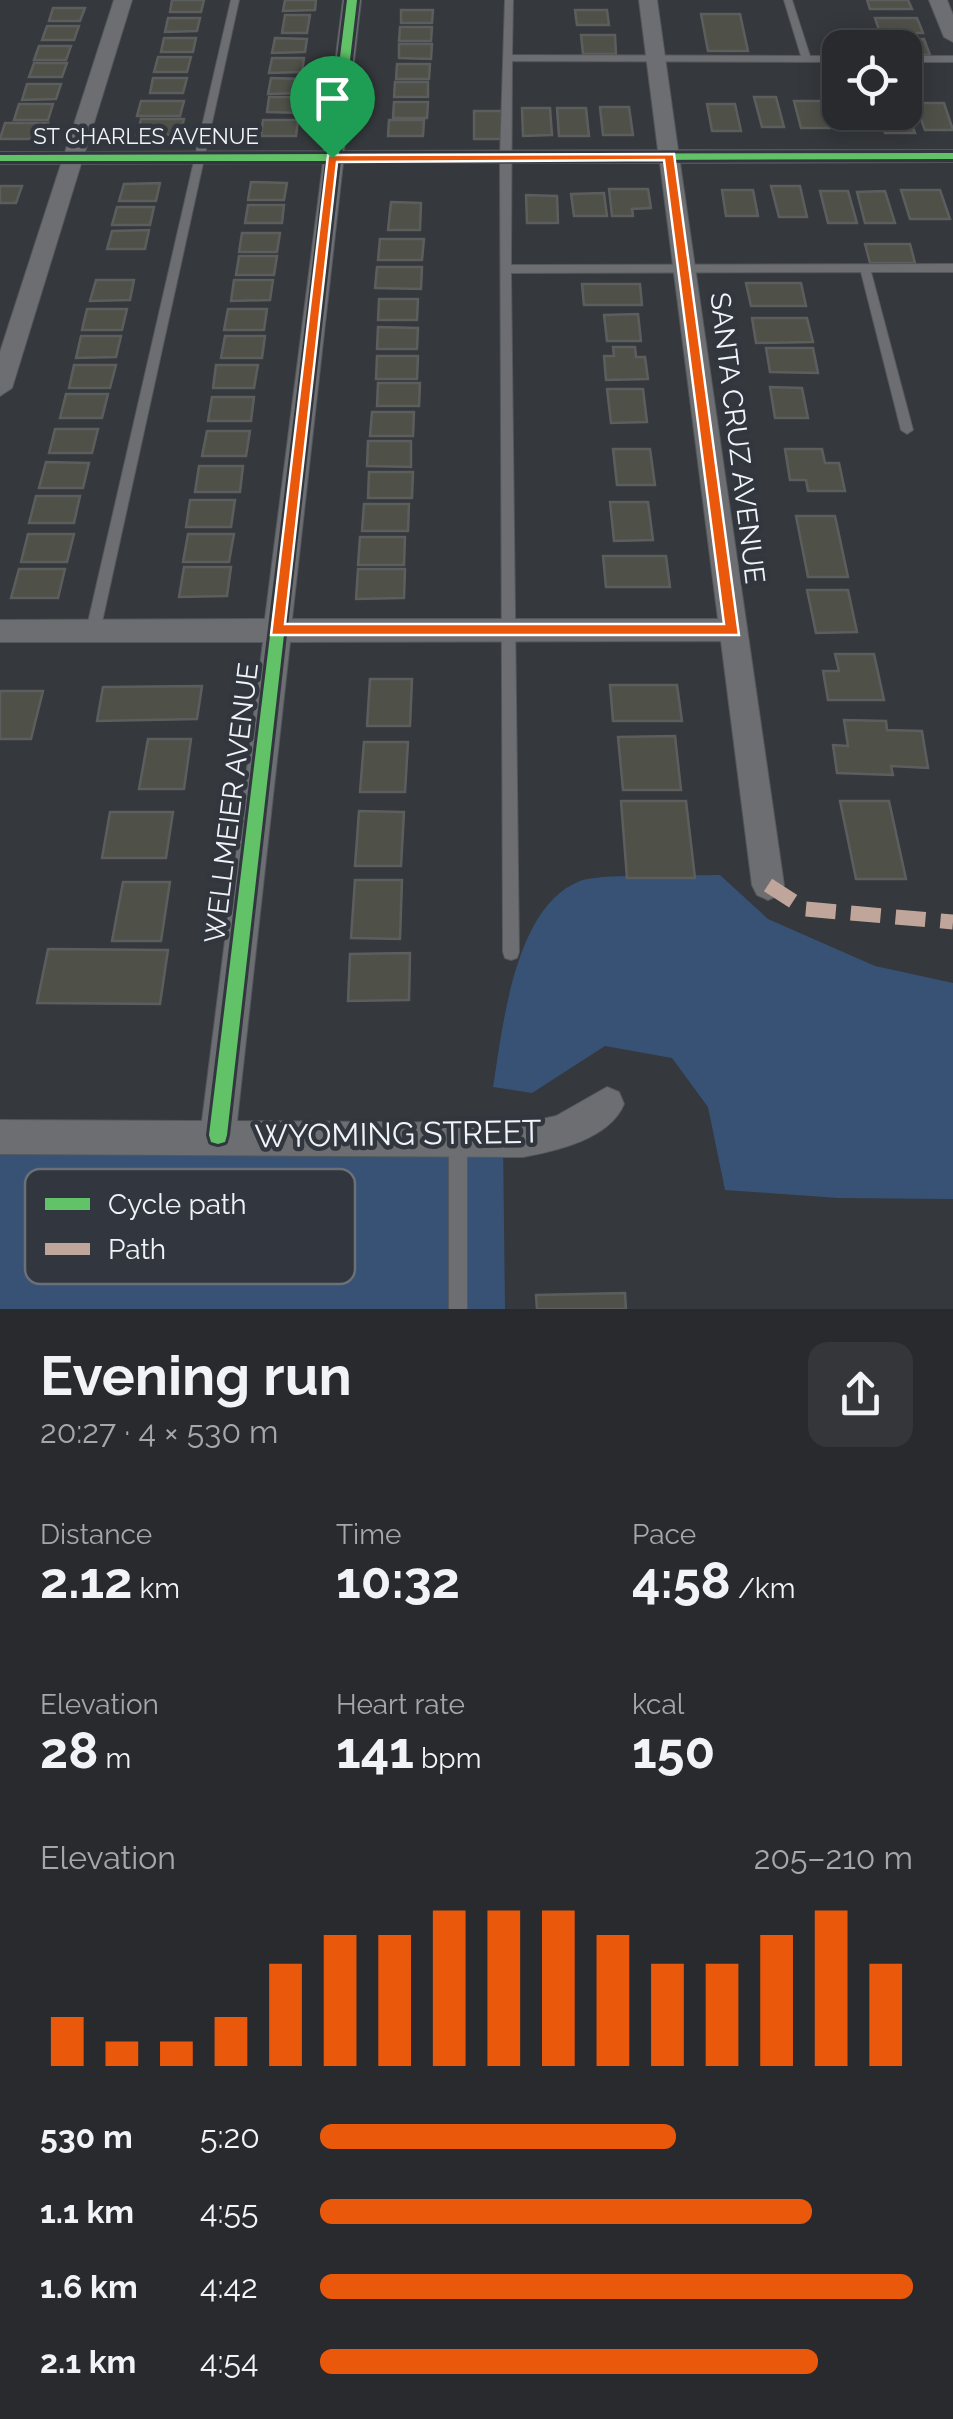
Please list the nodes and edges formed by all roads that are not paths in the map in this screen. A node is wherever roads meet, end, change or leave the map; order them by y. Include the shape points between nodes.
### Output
1 (123, 0) edge
2 (236, 0) edge
3 (352, 0) edge
4 (509, 0) edge
5 (648, 0) edge
6 (788, 0) edge
7 (938, 0) edge
8 (953, 37) edge
9 (507, 58) junction
10 (806, 58) junction
11 (822, 58) edge
12 (922, 59) edge
13 (953, 59) edge
14 (656, 61) junction
15 (670, 156) junction
16 (953, 156) edge
17 (0, 158) edge
18 (73, 158) junction
19 (198, 158) junction
20 (332, 158) junction
21 (505, 158) junction
22 (686, 268) junction
23 (865, 268) junction
24 (953, 268) edge
25 (506, 269) junction
26 (0, 388) edge
27 (907, 430) dead end
28 (0, 630) edge
29 (733, 630) junction
30 (94, 631) junction
31 (276, 631) junction
32 (509, 632) junction
33 (768, 885) dead end
34 (511, 952) dead end
35 (607, 1104) dead end
36 (218, 1135) junction
37 (0, 1137) edge
38 (458, 1139) junction
39 (458, 1309) edge

1 - 18 street
2 - 19 lane
3 - 20 street, WELLMEIER AVENUE
4 - 9 lane
5 - 14 street, SANTA CRUZ AVENUE
6 - 10 lane
7 - 8 street
9 - 14 lane
9 - 21 lane
10 - 11 lane
10 - 14 lane
12 - 13 lane
14 - 15 street, SANTA CRUZ AVENUE
15 - 16 street, ST CHARLES AVENUE
15 - 21 street, ST CHARLES AVENUE
15 - 22 street, SANTA CRUZ AVENUE
17 - 18 street, ST CHARLES AVENUE
18 - 19 street, ST CHARLES AVENUE
18 - 26 street
19 - 20 street, ST CHARLES AVENUE
19 - 30 lane
20 - 21 street, ST CHARLES AVENUE
20 - 31 street, WELLMEIER AVENUE
21 - 25 lane
22 - 23 lane
22 - 25 lane
22 - 29 street, SANTA CRUZ AVENUE
23 - 24 lane
23 - 27 lane
25 - 32 lane
28 - 30 street
29 - 32 street
29 - 33 street, SANTA CRUZ AVENUE
30 - 31 street
31 - 32 street
31 - 36 street, WELLMEIER AVENUE
32 - 34 lane
35 - 38 street, WYOMING STREET via 562,1132 524,1140
36 - 37 street, WYOMING STREET
36 - 38 street, WYOMING STREET
38 - 39 lane

